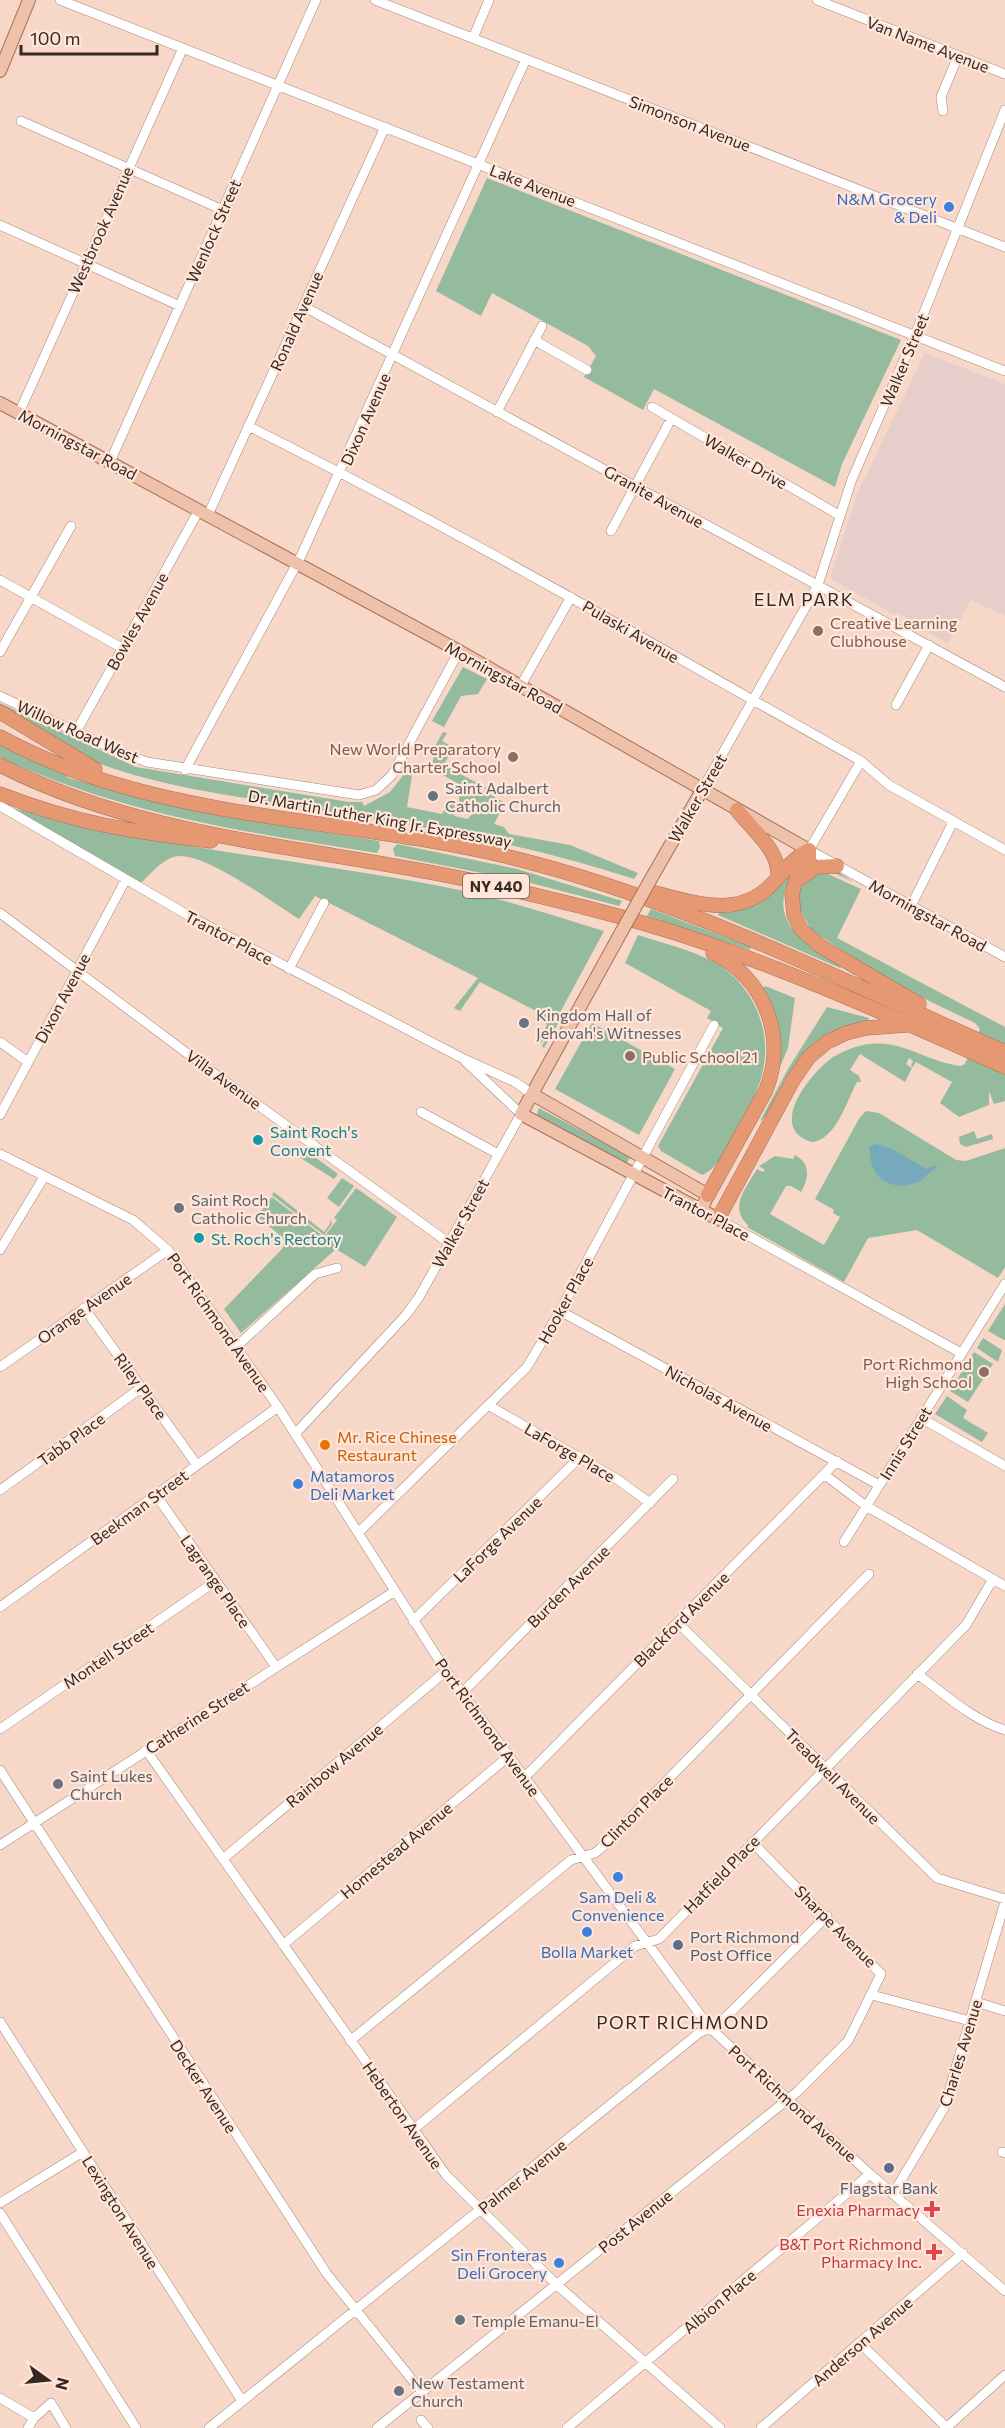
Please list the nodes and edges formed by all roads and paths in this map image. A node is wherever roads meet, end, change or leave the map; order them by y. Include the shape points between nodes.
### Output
1 (29, 0) edge
2 (60, 0) edge
3 (316, 0) edge
4 (375, 0) edge
5 (489, 0) edge
6 (817, 0) edge
7 (473, 38) junction
8 (183, 48) junction
9 (958, 56) junction
10 (526, 59) junction
11 (0, 71) edge
12 (1005, 74) edge
13 (279, 85) junction
14 (1005, 110) edge
15 (943, 111) dead end
16 (21, 121) dead end
17 (385, 127) junction
18 (478, 164) junction
19 (128, 168) junction
20 (223, 210) junction
21 (0, 225) edge
22 (958, 228) junction
23 (1005, 247) edge
24 (85, 263) junction
25 (180, 306) junction
26 (303, 306) junction
27 (542, 326) dead end
28 (915, 335) junction
29 (534, 340) junction
30 (394, 355) junction
31 (587, 370) dead end
32 (1005, 371) edge
33 (0, 403) edge
34 (652, 407) dead end
35 (497, 412) junction
36 (19, 413) junction
37 (671, 419) junction
38 (248, 426) junction
39 (110, 462) junction
40 (340, 472) junction
41 (635, 485) junction
42 (204, 512) junction
43 (839, 515) junction
44 (71, 526) dead end
45 (611, 531) dead end
46 (297, 563) junction
47 (0, 580) edge
48 (818, 585) junction
49 (30, 597) junction
50 (571, 597) junction
51 (929, 645) junction
52 (122, 648) junction
53 (459, 651) junction
54 (0, 652) edge
55 (520, 687) junction
56 (1005, 687) edge
57 (0, 696) edge
58 (754, 701) junction
59 (896, 705) dead end
60 (0, 712) edge
61 (76, 732) junction
62 (0, 737) edge
63 (861, 761) junction
64 (0, 765) edge
65 (185, 770) junction
66 (702, 790) junction
67 (0, 794) edge
68 (158, 794) junction
69 (0, 806) edge
70 (737, 810) junction
71 (953, 822) junction
72 (809, 850) junction
73 (1005, 850) edge
74 (309, 852) junction
75 (837, 866) junction
76 (778, 877) junction
77 (125, 881) junction
78 (602, 882) junction
79 (792, 891) junction
80 (324, 903) dead end
81 (911, 906) junction
82 (0, 913) edge
83 (680, 935) junction
84 (1005, 957) edge
85 (78, 969) junction
86 (289, 969) junction
87 (714, 1025) dead end
88 (909, 1025) junction
89 (947, 1034) junction
90 (0, 1042) edge
91 (1005, 1052) edge
92 (462, 1058) junction
93 (28, 1062) junction
94 (1005, 1067) edge
95 (532, 1094) junction
96 (421, 1112) dead end
97 (521, 1113) junction
98 (0, 1115) edge
99 (0, 1154) edge
100 (498, 1154) junction
101 (643, 1158) junction
102 (633, 1175) junction
103 (44, 1177) junction
104 (708, 1195) junction
105 (701, 1210) junction
106 (718, 1219) junction
107 (450, 1243) junction
108 (0, 1250) edge
109 (168, 1250) junction
110 (338, 1268) dead end
111 (1005, 1284) edge
112 (84, 1308) junction
113 (560, 1311) junction
114 (237, 1346) junction
115 (961, 1353) junction
116 (0, 1367) edge
117 (141, 1388) junction
118 (488, 1406) junction
119 (278, 1407) junction
120 (921, 1418) junction
121 (295, 1434) junction
122 (580, 1457) junction
123 (837, 1461) junction
124 (197, 1465) junction
125 (1005, 1466) edge
126 (825, 1475) junction
127 (673, 1479) dead end
128 (879, 1485) junction
129 (0, 1490) edge
130 (156, 1495) junction
131 (650, 1503) junction
132 (866, 1506) junction
133 (358, 1533) junction
134 (844, 1542) dead end
135 (869, 1574) dead end
136 (993, 1579) junction
137 (216, 1581) junction
138 (1005, 1586) edge
139 (395, 1591) junction
140 (0, 1607) edge
141 (413, 1621) junction
142 (678, 1623) junction
143 (276, 1667) junction
144 (446, 1671) junction
145 (917, 1674) junction
146 (462, 1693) junction
147 (750, 1695) junction
148 (0, 1729) edge
149 (1005, 1730) edge
150 (146, 1750) junction
151 (509, 1756) junction
152 (825, 1768) junction
153 (0, 1770) edge
154 (525, 1777) junction
155 (34, 1823) junction
156 (752, 1842) junction
157 (0, 1845) edge
158 (583, 1856) junction
159 (223, 1859) junction
160 (1005, 1901) edge
161 (827, 1916) junction
162 (647, 1942) junction
163 (283, 1945) junction
164 (872, 1995) junction
165 (976, 2002) junction
166 (1005, 2011) edge
167 (970, 2021) junction
168 (0, 2022) edge
169 (710, 2028) junction
170 (350, 2041) junction
171 (788, 2099) junction
172 (414, 2129) junction
173 (83, 2152) junction
174 (870, 2174) junction
175 (893, 2194) junction
176 (0, 2203) edge
177 (481, 2208) junction
178 (0, 2213) edge
179 (963, 2253) junction
180 (556, 2284) junction
181 (1005, 2291) edge
182 (355, 2310) junction
183 (860, 2343) junction
184 (645, 2364) junction
185 (1005, 2375) edge
186 (422, 2392) junction
187 (0, 2398) edge
188 (242, 2401) junction
189 (34, 2418) junction
190 (28, 2428) edge
191 (66, 2428) edge
192 (136, 2428) edge
193 (209, 2428) edge
194 (377, 2428) edge
195 (567, 2428) edge
196 (720, 2428) edge
197 (761, 2428) edge
198 (947, 2428) edge

1 - 11 main road
2 - 8 street, Lake Avenue
3 - 13 street, Wenlock Street
4 - 7 street, Simonson Avenue
5 - 7 street
6 - 9 street, Van Name Avenue
7 - 10 street, Simonson Avenue
8 - 13 street, Lake Avenue
8 - 19 street, Westbrook Avenue
9 - 12 street, Van Name Avenue
9 - 15 street via 941,97
10 - 18 street, Dixon Avenue
10 - 22 street, Simonson Avenue
13 - 17 street, Lake Avenue
13 - 20 street, Wenlock Street
14 - 22 street, Walker Street
16 - 19 street
17 - 18 street, Lake Avenue
17 - 26 street, Ronald Avenue
18 - 28 street, Lake Avenue
18 - 30 street, Dixon Avenue
19 - 20 street
19 - 24 street, Westbrook Avenue
20 - 25 street, Wenlock Street
21 - 24 street
22 - 23 street, Simonson Avenue
22 - 28 street, Walker Street
24 - 25 street
24 - 36 street, Westbrook Avenue
25 - 39 street, Wenlock Street
26 - 30 street, Granite Avenue
26 - 38 street, Ronald Avenue
27 - 29 street
28 - 32 street, Lake Avenue
28 - 43 street, Walker Street
29 - 31 street
29 - 35 street
30 - 35 street, Granite Avenue
30 - 40 street, Dixon Avenue
33 - 36 main road, Morningstar Road
34 - 37 street, Walker Drive
35 - 41 street, Granite Avenue
36 - 39 main road, Morningstar Road
37 - 41 street
37 - 43 street, Walker Drive
38 - 40 street, Pulaski Avenue
38 - 42 street, Ronald Avenue
39 - 42 main road, Morningstar Road
40 - 46 street, Dixon Avenue
40 - 50 street, Pulaski Avenue
41 - 45 street
41 - 48 street, Granite Avenue
42 - 46 main road, Morningstar Road
42 - 52 street, Bowles Avenue
43 - 48 street, Walker Street
44 - 49 street
46 - 53 main road, Morningstar Road
46 - 65 street, Dixon Avenue
47 - 49 street
48 - 51 street, Granite Avenue
48 - 58 street, Walker Street
49 - 52 street
49 - 54 street
50 - 55 street
50 - 58 street, Pulaski Avenue
51 - 56 street, Granite Avenue
51 - 59 street
52 - 61 street, Bowles Avenue
53 - 55 main road, Morningstar Road
53 - 65 street, Willow Road West via 392,775 370,793 352,795
55 - 66 main road, Morningstar Road
57 - 61 street, Willow Road West
58 - 63 street, Pulaski Avenue
58 - 66 street, Walker Street
60 - 68 highway via 80,762
61 - 65 street, Willow Road West via 132,757
62 - 68 highway, Dr. Martin Luther King Jr. Expressway / NY 440 via 89,776
63 - 71 street, Pulaski Avenue via 888,785
63 - 72 street
64 - 74 highway, NY 440 via 128,814
66 - 70 main road, Morningstar Road
66 - 95 main road, Walker Street, bridge
67 - 74 highway via 62,816 122,831
68 - 78 highway, Dr. Martin Luther King Jr. Expressway / NY 440 via 440,842
69 - 77 street, Trantor Place
70 - 72 main road, Morningstar Road
70 - 76 highway via 774,855
71 - 73 street, Pulaski Avenue
71 - 81 street
72 - 75 street, Morningstar Road
72 - 76 highway via 790,862
72 - 79 highway via 809,859
74 - 83 highway, NY 440 via 492,885
75 - 79 highway via 812,869
75 - 81 street, Morningstar Road
76 - 78 highway via 759,895 722,906
77 - 85 street, Dixon Avenue
77 - 86 street, Trantor Place
78 - 89 highway, Dr. Martin Luther King Jr. Expressway / NY 440 via 739,933
79 - 89 highway via 794,915 808,937 928,1008
80 - 86 street
81 - 84 street, Morningstar Road
82 - 85 street, Villa Avenue
83 - 88 highway, NY 440 via 788,973
83 - 104 highway via 726,960 746,976 762,998 773,1034 773,1065 768,1084
85 - 93 street, Dixon Avenue
85 - 107 street, Villa Avenue
86 - 92 street, Trantor Place
87 - 101 street, Hooker Place
88 - 89 highway, NY 440
88 - 106 highway via 846,1033 809,1057
89 - 91 highway, NY 440
89 - 94 highway, NY 440
90 - 93 street
92 - 95 street, Trantor Place
92 - 97 street, Trantor Place
93 - 98 street, Dixon Avenue
95 - 97 main road, Walker Street
95 - 101 main road, Trantor Place
96 - 100 street
97 - 100 street, Walker Street
97 - 102 main road, Trantor Place
99 - 103 street, Port Richmond Avenue
100 - 107 street, Walker Street
101 - 102 street, Hooker Place
101 - 104 main road, Trantor Place
102 - 105 main road, Trantor Place
102 - 113 street, Hooker Place
103 - 108 street
103 - 109 street, Port Richmond Avenue via 133,1220
104 - 105 main road
105 - 106 main road, Trantor Place
106 - 115 street, Trantor Place
107 - 121 street, Walker Street via 406,1315
109 - 112 street, Orange Avenue
109 - 114 street, Port Richmond Avenue
110 - 114 street via 315,1274
111 - 115 street, Innis Street
112 - 116 street, Orange Avenue
112 - 117 street, Riley Place
113 - 118 street, Hooker Place via 527,1366
113 - 123 street, Nicholas Avenue
114 - 119 street, Port Richmond Avenue
115 - 120 street, Innis Street
117 - 124 street, Riley Place
117 - 129 street, Tabb Place
118 - 122 street, LaForge Place
118 - 133 street, Hooker Place
119 - 121 street, Port Richmond Avenue
119 - 124 street, Beekman Street
120 - 125 street
120 - 128 street, Innis Street
121 - 133 street, Port Richmond Avenue
122 - 131 street, LaForge Place
122 - 141 street, LaForge Avenue
123 - 126 street, Blackford Avenue
123 - 128 street, Nicholas Avenue
124 - 130 street, Beekman Street
126 - 132 street
126 - 142 street, Blackford Avenue
127 - 131 street, Burden Avenue
128 - 132 street, Innis Street
130 - 137 street, Lagrange Place
130 - 140 street, Beekman Street
131 - 146 street, Burden Avenue
132 - 134 street, Innis Street
132 - 136 street
133 - 139 street, Port Richmond Avenue
135 - 147 street, Clinton Place
136 - 138 street
136 - 145 street, Hatfield Place via 966,1625
137 - 143 street, Lagrange Place
137 - 148 street, Montell Street
139 - 141 street, Port Richmond Avenue
139 - 143 street, Catherine Street
141 - 144 street, Port Richmond Avenue
142 - 147 street, Treadwell Avenue
142 - 154 street, Blackford Avenue
143 - 150 street, Catherine Street
144 - 146 street, Port Richmond Avenue
144 - 159 street, Rainbow Avenue
145 - 149 street via 971,1714
145 - 152 street, Hatfield Place
146 - 151 street, Port Richmond Avenue
147 - 152 street, Treadwell Avenue
147 - 158 street, Clinton Place via 600,1849
150 - 155 street, Catherine Street
150 - 159 street, Heberton Avenue
151 - 154 street, Port Richmond Avenue
151 - 163 street, Homestead Avenue
152 - 156 street, Hatfield Place
152 - 160 street, Treadwell Avenue via 937,1878
153 - 155 street, Decker Avenue
154 - 158 street, Port Richmond Avenue
155 - 157 street, Catherine Street
155 - 182 street, Decker Avenue via 327,2274
156 - 161 street, Sharpe Avenue
156 - 162 street, Hatfield Place via 659,1939
158 - 162 street, Port Richmond Avenue
158 - 170 street, Clinton Place via 567,1863
159 - 163 street, Heberton Avenue
160 - 165 street, Charles Avenue
161 - 164 street, Sharpe Avenue via 879,1969 880,1980
161 - 169 street, Palmer Avenue via 720,2023
162 - 169 street, Port Richmond Avenue
162 - 172 street, Hatfield Place via 635,1946
163 - 170 street, Heberton Avenue
164 - 167 street, Sharpe Avenue
164 - 171 street, Post Avenue via 848,2042
165 - 166 street
165 - 167 street, Charles Avenue
167 - 175 street, Charles Avenue via 944,2108
168 - 173 street, Lexington Avenue
169 - 171 street, Port Richmond Avenue
169 - 177 street, Palmer Avenue
170 - 172 street, Heberton Avenue
171 - 174 street, Port Richmond Avenue
171 - 180 street, Post Avenue
172 - 177 street, Heberton Avenue via 446,2175
173 - 176 street
173 - 188 street, Lexington Avenue
174 - 175 street, Port Richmond Avenue
174 - 184 street, Albion Place
175 - 179 street, Port Richmond Avenue
177 - 180 street, Heberton Avenue
177 - 182 street, Palmer Avenue
178 - 192 street
179 - 181 street, Port Richmond Avenue
179 - 183 street, Anderson Avenue
180 - 184 street, Heberton Avenue
180 - 186 street, Post Avenue
182 - 186 street, Decker Avenue
182 - 188 street, Palmer Avenue
183 - 197 street, Anderson Avenue
183 - 198 street
184 - 195 street, Albion Place
184 - 196 street, Heberton Avenue
185 - 198 street
186 - 194 street, Post Avenue
187 - 189 street
188 - 193 street, Palmer Avenue
189 - 190 street
189 - 191 street via 51,2403

